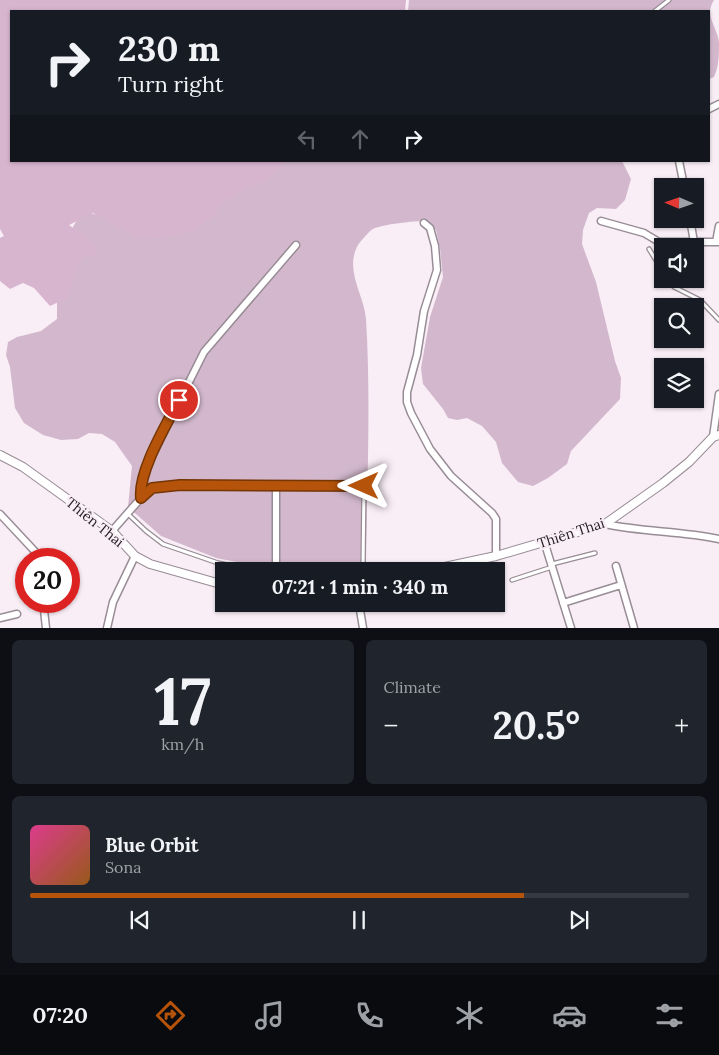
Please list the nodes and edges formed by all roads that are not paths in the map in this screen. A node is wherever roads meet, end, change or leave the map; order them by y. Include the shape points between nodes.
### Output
1 (669, 0) edge
2 (656, 10) edge
3 (679, 162) edge
4 (682, 178) edge
5 (601, 221) dead end
6 (424, 223) dead end
7 (719, 226) edge
8 (654, 239) edge
9 (704, 242) edge
10 (717, 242) edge
11 (296, 244) dead end
12 (649, 249) dead end
13 (654, 257) edge
14 (676, 288) edge
15 (719, 320) edge
16 (719, 394) edge
17 (716, 436) edge
18 (0, 455) edge
19 (276, 486) junction
20 (141, 498) junction
21 (128, 513) junction
22 (0, 514) edge
23 (605, 524) junction
24 (112, 531) junction
25 (719, 539) edge
26 (544, 542) junction
27 (32, 548) edge
28 (595, 553) dead end
29 (135, 556) junction
30 (496, 556) junction
31 (215, 562) edge
32 (276, 562) edge
33 (363, 562) edge
34 (468, 562) edge
35 (552, 566) junction
36 (616, 566) dead end
37 (512, 580) dead end
38 (215, 582) edge
39 (621, 585) junction
40 (563, 603) junction
41 (360, 612) edge
42 (44, 613) edge
43 (17, 614) dead end
44 (0, 618) edge
45 (46, 628) edge
46 (107, 628) edge
47 (363, 628) edge
48 (571, 628) edge
49 (634, 628) edge

1 - 2 lane
3 - 4 street
5 - 8 street
6 - 30 street via 430,228 438,270 424,311 407,402 430,448 451,476 496,519
7 - 10 street
9 - 10 street
11 - 20 street via 204,352 147,466 140,488
12 - 13 lane
14 - 15 lane via 700,300
16 - 17 street
17 - 23 street, Thiên Thai via 670,478
18 - 24 street, Thiên Thai via 23,467
19 - 20 lane via 180,485 152,488
19 - 32 street
19 - 33 lane via 364,486
20 - 21 street
21 - 24 street
21 - 31 lane via 163,544
22 - 27 street
23 - 25 street
23 - 26 street, Thiên Thai
24 - 29 street, Thiên Thai
26 - 30 street, Thiên Thai
26 - 35 street
28 - 35 lane
29 - 38 street, Thiên Thai via 150,564
29 - 46 street via 113,602
30 - 34 street, Thiên Thai
35 - 37 lane
35 - 40 street
36 - 39 street
39 - 40 street
39 - 49 street
40 - 48 street
41 - 47 street
42 - 45 street
43 - 44 street

